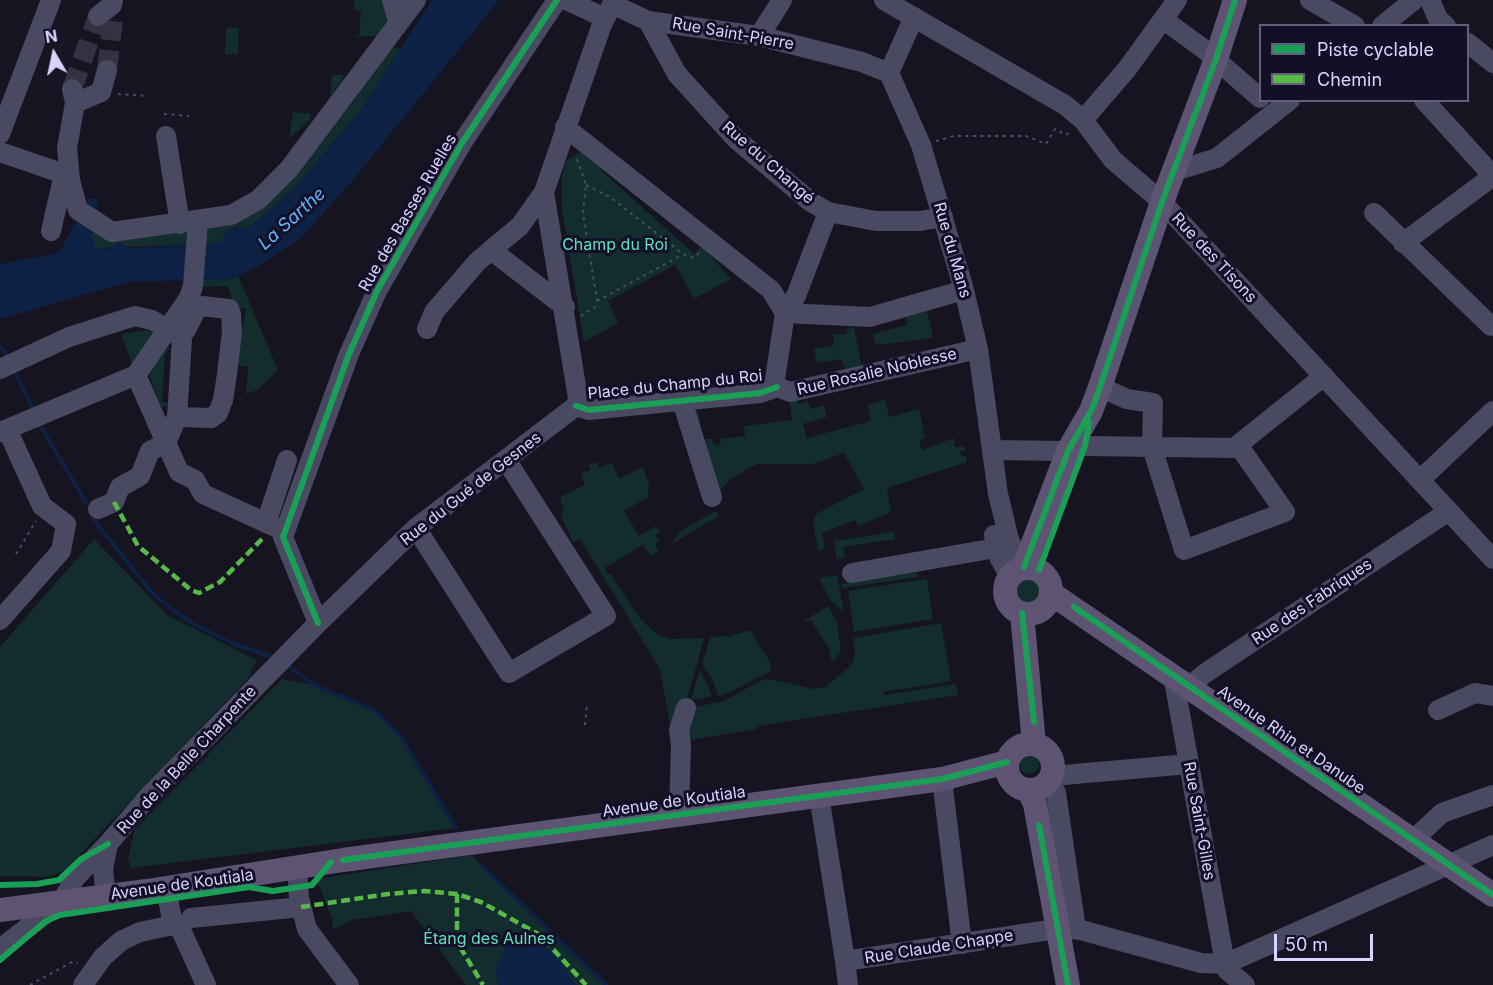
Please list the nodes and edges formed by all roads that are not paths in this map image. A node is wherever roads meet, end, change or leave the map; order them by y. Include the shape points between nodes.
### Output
1 (51, 0) edge
2 (392, 0) edge
3 (416, 0) edge
4 (557, 0) edge
5 (566, 0) edge
6 (782, 0) edge
7 (1177, 0) edge
8 (1234, 0) edge
9 (1311, 0) edge
10 (1414, 0) edge
11 (1430, 0) edge
12 (892, 2) edge
13 (610, 7) edge
14 (914, 17) junction
15 (1164, 20) junction
16 (398, 21) junction
17 (648, 21) junction
18 (1352, 24) edge
19 (1384, 24) edge
20 (1444, 24) edge
21 (759, 36) junction
22 (1469, 45) edge
23 (1216, 59) junction
24 (1493, 63) edge
25 (107, 70) tunnel mouth
26 (889, 73) junction
27 (1259, 92) edge
28 (1426, 102) edge
29 (1273, 103) edge
30 (1083, 120) junction
31 (572, 131) junction
32 (0, 134) edge
33 (166, 136) dead end
34 (0, 152) edge
35 (1175, 171) junction
36 (1493, 176) edge
37 (544, 192) junction
38 (1162, 202) junction
39 (828, 212) junction
40 (1374, 213) dead end
41 (943, 217) junction
42 (189, 223) junction
43 (51, 231) dead end
44 (1403, 243) junction
45 (491, 250) junction
46 (964, 290) junction
47 (566, 314) junction
48 (785, 314) junction
49 (1491, 326) dead end
50 (427, 329) dead end
51 (176, 333) junction
52 (978, 349) junction
53 (0, 369) edge
54 (136, 375) junction
55 (1324, 376) junction
56 (777, 387) junction
57 (1100, 387) junction
58 (682, 401) junction
59 (576, 406) junction
60 (1493, 412) edge
61 (177, 417) junction
62 (3, 431) edge
63 (166, 443) junction
64 (1238, 444) junction
65 (1152, 447) junction
66 (1076, 448) junction
67 (994, 450) junction
68 (287, 460) dead end
69 (506, 460) junction
70 (1420, 480) junction
71 (998, 494) junction
72 (712, 497) dead end
73 (98, 509) dead end
74 (1449, 511) junction
75 (266, 523) junction
76 (416, 528) junction
77 (284, 531) junction
78 (996, 548) junction
79 (1493, 559) edge
80 (1023, 571) junction
81 (852, 573) dead end
82 (1052, 594) junction
83 (1022, 613) junction
84 (0, 620) edge
85 (318, 623) junction
86 (267, 675) joint
87 (1180, 687) junction
88 (1493, 696) edge
89 (686, 708) dead end
90 (1438, 710) dead end
91 (1034, 744) junction
92 (1189, 764) junction
93 (942, 779) junction
94 (1032, 780) junction
95 (819, 795) junction
96 (1493, 795) edge
97 (679, 815) junction
98 (1413, 840) junction
99 (108, 844) junction
100 (1493, 845) edge
101 (1450, 865) junction
102 (297, 868) junction
103 (166, 888) junction
104 (0, 894) edge
105 (1493, 895) edge
106 (105, 897) junction
107 (63, 901) junction
108 (301, 907) junction
109 (0, 910) edge
110 (182, 921) junction
111 (1065, 933) junction
112 (962, 944) junction
113 (0, 949) edge
114 (845, 961) junction
115 (1225, 964) junction
116 (87, 979) edge
117 (206, 985) edge
118 (349, 985) edge
119 (848, 985) edge
120 (1068, 985) edge
121 (1245, 985) edge

1 - 32 street
2 - 16 street
3 - 16 street
4 - 77 street, Rue des Basses Ruelles via 462,143 377,291
5 - 13 street
6 - 21 street
7 - 15 street
8 - 23 main road
9 - 18 street
10 - 19 street
11 - 20 street
12 - 14 street, Rue des Tisons
13 - 17 street, Rue Saint-Pierre
13 - 31 street, Place du Champ du Roi
14 - 26 street
14 - 30 street, Rue des Tisons via 1065,105
15 - 23 street
15 - 30 street
16 - 42 street via 289,169 248,207 231,215
17 - 21 street, Rue Saint-Pierre
17 - 39 street, Rue du Changé via 677,74 736,139
21 - 26 street, Rue Saint-Pierre via 862,62
22 - 24 street
23 - 27 street
23 - 35 main road
25 - 42 street via 101,92 74,96 67,148 78,210 112,232
26 - 41 street, Rue du Mans via 921,145
28 - 36 street
29 - 35 street via 1217,158
30 - 38 street, Rue des Tisons via 1113,160
31 - 37 street, Place du Champ du Roi
31 - 48 street via 771,290
33 - 42 street
34 - 43 street via 64,174
35 - 38 main road
36 - 44 street
37 - 45 street, Place du Champ du Roi via 520,226
37 - 47 street, Place du Champ du Roi
38 - 55 street, Rue des Tisons
38 - 57 main road
39 - 41 street via 876,221
39 - 48 street, Rue du Changé via 796,296
40 - 44 street
41 - 46 street, Rue du Mans
42 - 51 street via 193,286
44 - 49 street
45 - 47 street
45 - 50 street, Place du Champ du Roi via 434,312
46 - 48 street via 870,317
46 - 52 street, Rue du Mans
47 - 59 street, Place du Champ du Roi
48 - 56 street, Place du Champ du Roi
51 - 53 street via 144,316 135,316 69,337
51 - 54 street
51 - 61 street
51 - 61 street via 201,306 229,309 231,314 232,332 218,413 211,418
52 - 56 street, Rue Rosalie Noblesse via 790,392
52 - 67 street, Rue du Mans
54 - 62 street
54 - 63 street
55 - 64 street
55 - 70 street, Rue des Tisons
56 - 58 street, Place du Champ du Roi via 760,393
57 - 65 street via 1127,399 1153,403
57 - 66 main road
58 - 59 street, Place du Champ du Roi via 589,410
58 - 72 street
59 - 69 street, Rue du Gué de Gesnes
60 - 70 street
61 - 63 street
62 - 84 street via 42,506 66,524 61,551
63 - 73 street via 150,451 140,476 120,487 114,502
63 - 75 street via 179,472 195,480 203,494
64 - 65 street via 1234,448
64 - 65 street via 1285,512 1185,550
65 - 66 street
66 - 67 street
66 - 80 main road
67 - 71 street, Rue du Mans
68 - 75 street
69 - 76 street, Rue du Gué de Gesnes
69 - 76 street via 606,616 509,673
70 - 74 street, Rue des Tisons
71 - 78 street, Rue du Mans
71 - 80 street, Rue du Mans via 1009,539
74 - 79 street, Rue des Tisons
74 - 87 street, Rue des Fabriques
75 - 77 street
76 - 85 street, Rue du Gué de Gesnes
77 - 85 street via 283,537
78 - 80 street, Rue du Mans
78 - 81 street
80 - 82 main road via 1048,577
80 - 83 main road via 1005,591 1015,610
82 - 83 main road via 1045,608
82 - 87 main road, Avenue Rhin et Danube
83 - 91 main road
85 - 86 street, Rue du Gué de Gesnes
86 - 99 street, Rue de la Belle Charpente via 148,797
87 - 92 street, Rue Saint-Gilles
87 - 98 main road, Avenue Rhin et Danube
88 - 90 street via 1475,693
89 - 97 street via 679,730
91 - 94 main road via 1017,748
91 - 94 main road via 1051,756 1054,769
92 - 94 street
92 - 115 street, Rue Saint-Gilles
93 - 94 main road, Avenue de Koutiala
93 - 95 main road, Avenue de Koutiala
93 - 112 street
94 - 111 main road
95 - 97 main road, Avenue de Koutiala
95 - 114 street, Rue Claude Chappe
96 - 98 street via 1442,813
97 - 102 main road, Avenue de Koutiala
98 - 101 main road, Avenue Rhin et Danube
99 - 106 street, Rue de la Belle Charpente via 103,869
99 - 107 street, Rue de la Belle Charpente via 75,878
100 - 101 street
101 - 105 main road, Avenue Rhin et Danube
101 - 115 street
102 - 103 main road, Avenue de Koutiala
102 - 108 street
103 - 106 main road, Avenue de Koutiala
103 - 110 street
104 - 107 main road, Avenue de Koutiala
106 - 107 main road, Avenue de Koutiala
107 - 109 main road, Avenue de Koutiala
107 - 113 street, Rue de la Belle Charpente
108 - 110 street
108 - 118 street via 307,929
110 - 116 street via 121,941
110 - 117 street via 181,930
111 - 112 street, Rue Claude Chappe
111 - 115 street via 1201,963
111 - 120 main road
112 - 114 street, Rue Claude Chappe
114 - 119 street
115 - 121 street

